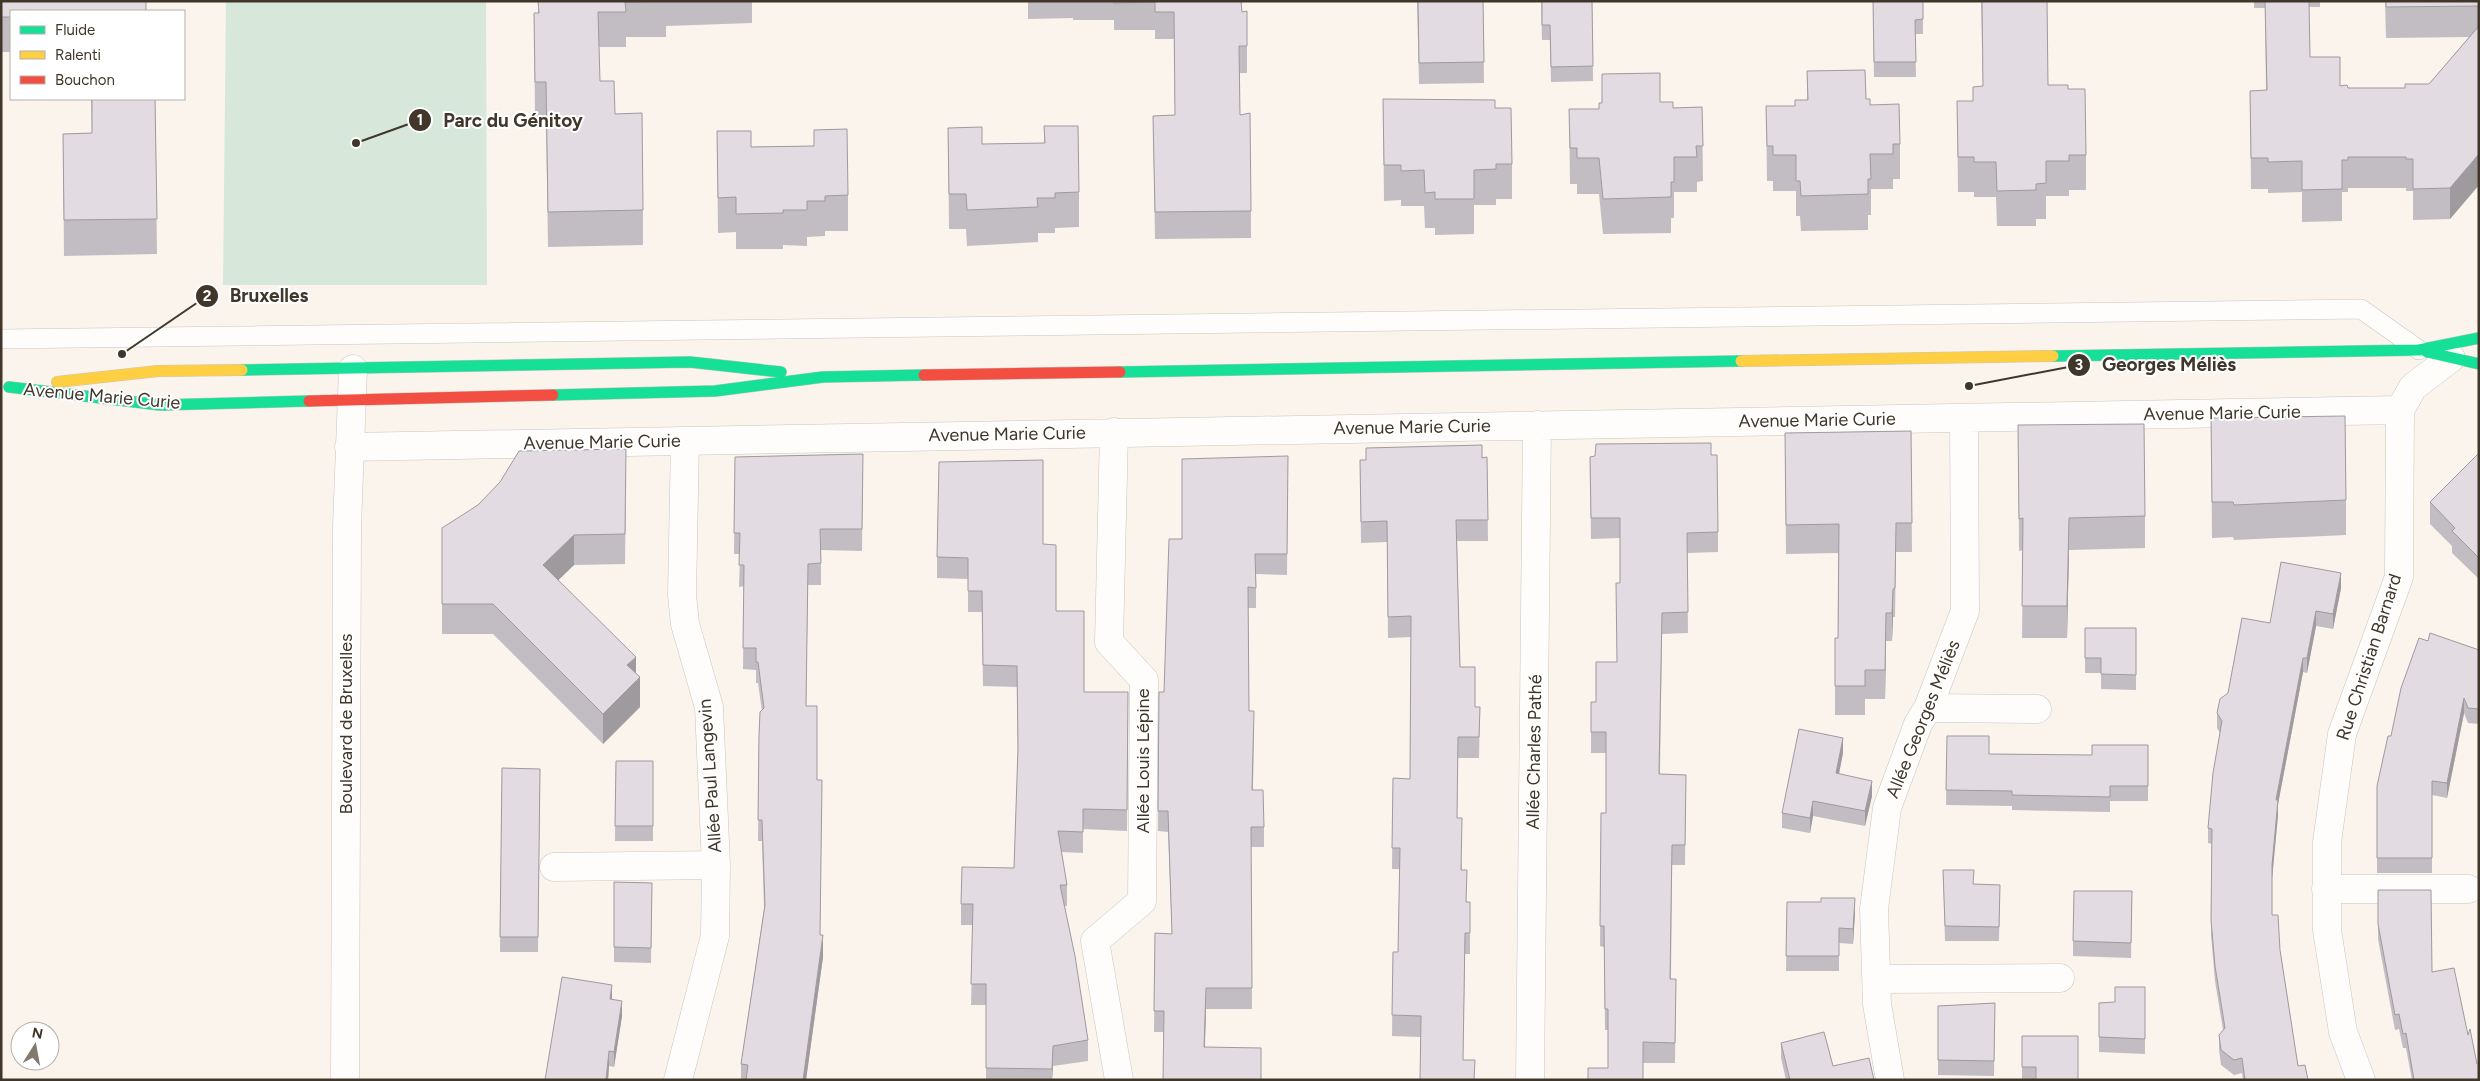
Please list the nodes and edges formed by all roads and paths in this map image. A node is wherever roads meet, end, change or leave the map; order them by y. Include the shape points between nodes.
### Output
1 (353, 335) junction
2 (2479, 338) edge
3 (1, 339) edge
4 (2419, 350) junction
5 (2451, 358) junction
6 (2479, 364) edge
7 (353, 369) junction
8 (824, 377) junction
9 (5, 387) edge
10 (351, 400) junction
11 (2400, 410) junction
12 (1964, 418) junction
13 (1537, 425) junction
14 (1114, 432) junction
15 (685, 440) junction
16 (350, 446) junction
17 (1928, 708) junction
18 (2037, 709) dead end
19 (716, 865) junction
20 (554, 867) dead end
21 (2326, 889) junction
22 (2468, 889) dead end
23 (2060, 978) dead end
24 (1877, 979) junction
25 (345, 1080) edge
26 (678, 1080) edge
27 (1119, 1080) edge
28 (1530, 1080) edge
29 (1890, 1080) edge
30 (2361, 1080) edge

1 - 3 lane
1 - 4 lane via 2361,309
1 - 7 lane
2 - 4 main road, Avenue Marie Curie
4 - 5 main road, Avenue Marie Curie
4 - 8 main road, Avenue Marie Curie
5 - 6 main road, Avenue Marie Curie
5 - 11 street via 2413,387
7 - 8 main road, Avenue Marie Curie via 690,362
7 - 9 main road, Avenue Marie Curie via 158,370
7 - 10 street, Boulevard de Bruxelles
8 - 10 main road, Avenue Marie Curie via 715,390
9 - 10 main road, Avenue Marie Curie via 160,405
10 - 16 street, Boulevard de Bruxelles
11 - 12 street, Avenue Marie Curie
11 - 21 street, Rue Christian Barnard via 2399,577 2342,734 2327,842
12 - 13 street, Avenue Marie Curie
12 - 17 street, Allée Georges Méliès via 1966,611
13 - 14 street, Avenue Marie Curie
13 - 28 street, Allée Charles Pathé
14 - 15 street, Avenue Marie Curie
14 - 27 street, Allée Louis Lépine via 1109,642 1144,680 1142,901 1095,941
15 - 16 street, Avenue Marie Curie
15 - 19 street, Allée Paul Langevin via 682,594 685,624 709,707
16 - 25 street, Boulevard de Bruxelles
17 - 18 street
17 - 24 street, Allée Georges Méliès via 1918,724 1887,808 1874,910
19 - 20 street
19 - 26 street, Allée Paul Langevin via 715,936
21 - 22 street
21 - 30 street, Rue Christian Barnard via 2328,930 2343,1032
23 - 24 street
24 - 29 street, Allée Georges Méliès

